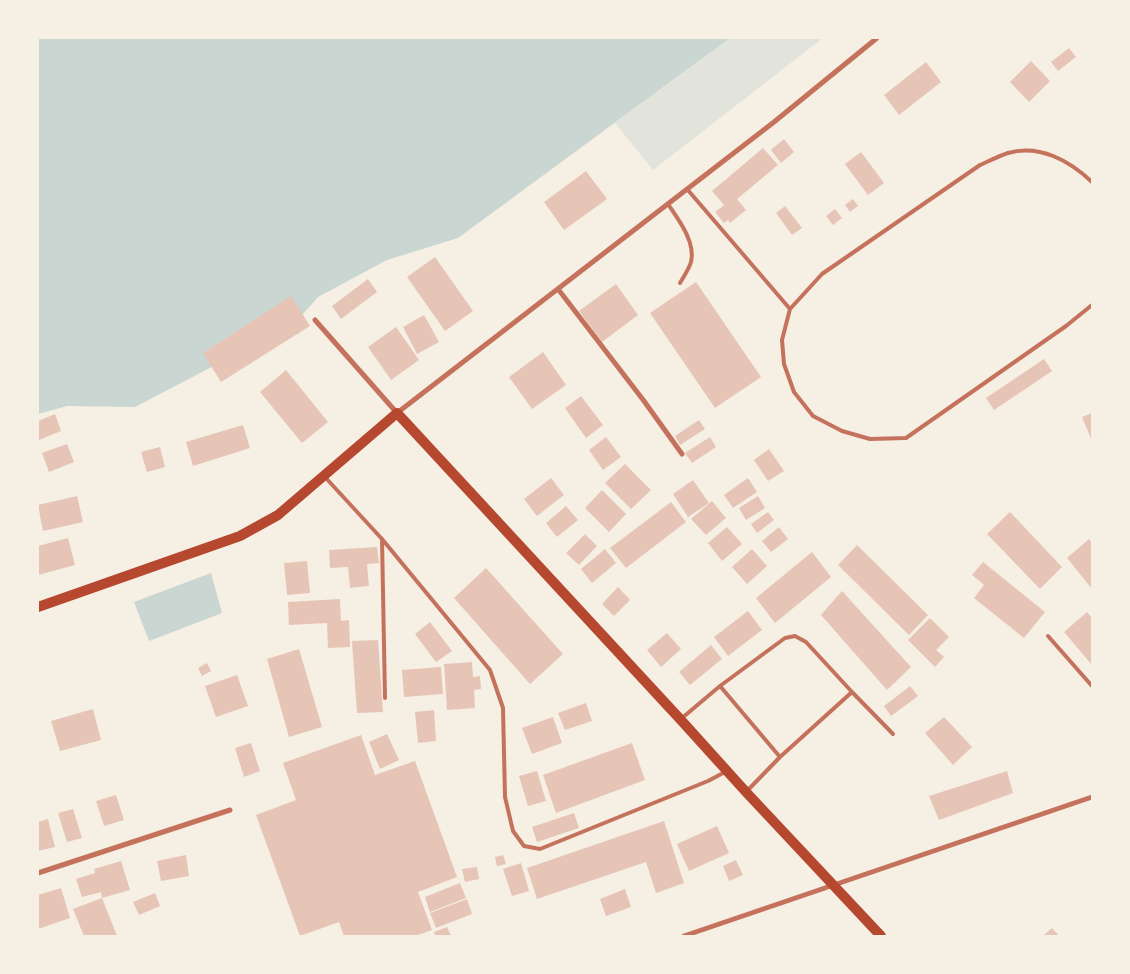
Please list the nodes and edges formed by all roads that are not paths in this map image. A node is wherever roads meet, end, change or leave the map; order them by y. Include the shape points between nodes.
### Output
1 (877, 38) edge
2 (1092, 182) edge
3 (687, 189) junction
4 (668, 204) junction
5 (680, 283) dead end
6 (558, 289) junction
7 (1092, 305) edge
8 (790, 309) junction
9 (315, 320) dead end
10 (397, 413) junction
11 (682, 454) dead end
12 (324, 476) junction
13 (382, 539) junction
14 (38, 607) edge
15 (1048, 636) dead end
16 (720, 686) junction
17 (1092, 686) edge
18 (852, 692) junction
19 (385, 698) dead end
20 (680, 719) junction
21 (893, 734) dead end
22 (780, 757) junction
23 (727, 771) junction
24 (746, 792) junction
25 (1092, 797) edge
26 (230, 810) dead end
27 (38, 873) edge
28 (834, 886) junction
29 (684, 936) edge
30 (881, 936) edge

1 - 3 street
2 - 8 lane via 1080,170 1045,152 1023,150 980,164 822,274
3 - 4 street
3 - 8 lane
4 - 5 lane via 687,232 692,259
4 - 6 street
6 - 10 street
6 - 11 street
7 - 8 lane via 909,436 870,439 842,431 813,416 794,392 784,364 782,340
9 - 10 street
10 - 12 main road
10 - 20 main road
12 - 13 lane
12 - 14 main road via 278,515 240,536
13 - 19 lane
13 - 23 lane via 490,670 503,708 505,797 513,831 524,846 540,849
15 - 17 lane
16 - 18 lane via 785,638 795,636 806,642
16 - 20 lane
16 - 22 lane
18 - 21 lane
18 - 22 lane
20 - 23 main road
22 - 24 lane
23 - 24 main road
24 - 28 main road
25 - 28 street
26 - 27 street
28 - 29 street
28 - 30 main road

